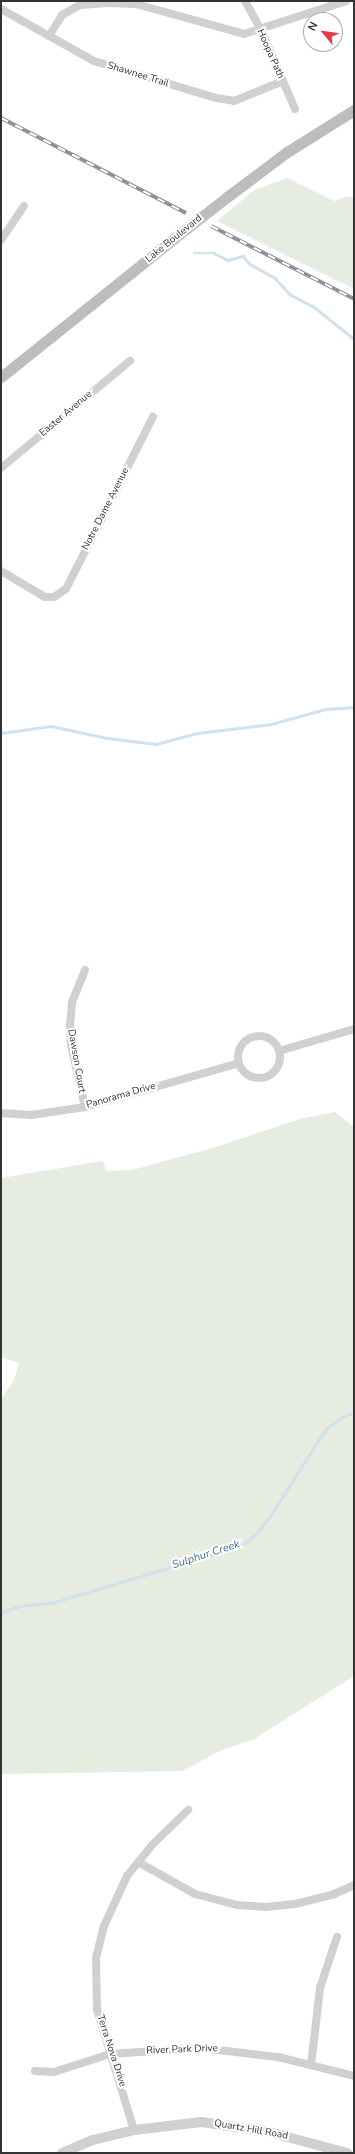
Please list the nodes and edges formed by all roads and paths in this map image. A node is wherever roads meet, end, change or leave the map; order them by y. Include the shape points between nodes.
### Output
1 (245, 1) edge
2 (321, 1) edge
3 (346, 1) edge
4 (137, 2) edge
5 (80, 3) edge
6 (1, 9) edge
7 (325, 9) junction
8 (261, 30) junction
9 (48, 36) junction
10 (283, 81) junction
11 (295, 109) dead end
12 (354, 110) edge
13 (24, 206) dead end
14 (1, 240) edge
15 (130, 361) dead end
16 (1, 377) edge
17 (153, 417) dead end
18 (1, 468) edge
19 (1, 570) edge
20 (85, 970) dead end
21 (354, 1029) edge
22 (279, 1051) junction
23 (239, 1063) junction
24 (85, 1107) junction
25 (1, 1113) edge
26 (188, 1810) dead end
27 (138, 1862) junction
28 (354, 1885) edge
29 (337, 1937) dead end
30 (110, 2054) junction
31 (311, 2065) junction
32 (35, 2071) dead end
33 (354, 2076) edge
34 (134, 2130) junction
35 (62, 2153) edge
36 (346, 2153) edge

1 - 8 street, Hoopa Path
2 - 7 street
3 - 7 street
4 - 5 street
4 - 8 street via 235,33 246,34
5 - 9 street via 62,15
6 - 9 street, Shawnee Trail
7 - 8 street
8 - 10 street, Hoopa Path
9 - 10 street, Shawnee Trail via 74,52 100,63 228,101 241,99
10 - 11 street, Hoopa Path
12 - 16 main road, Lake Boulevard, bridge via 287,152 227,197
13 - 14 street
15 - 18 street, Easter Avenue
17 - 19 street, Notre Dame Avenue via 69,583 54,597 40,595
20 - 24 street, Dawson Court via 72,1003 70,1029
21 - 22 street
22 - 23 street via 271,1040 258,1036 252,1038 240,1050
22 - 23 street via 276,1070 265,1077 251,1076
23 - 24 street, Panorama Drive
24 - 25 street, Panorama Drive via 31,1115
26 - 27 street, Terra Nova Drive
27 - 28 street via 195,1894 237,1905 266,1907 295,1904 332,1895
27 - 30 street, Terra Nova Drive via 115,1899 104,1926 96,1958 97,2010
29 - 31 street via 320,1988
30 - 31 street, River Park Drive via 181,2048 222,2049 278,2057
30 - 32 street, River Park Drive via 54,2072
30 - 34 street, Terra Nova Drive
31 - 33 street, River Park Drive
34 - 35 street, Quartz Hill Road via 93,2140
34 - 36 street, Quartz Hill Road via 202,2122 236,2125

